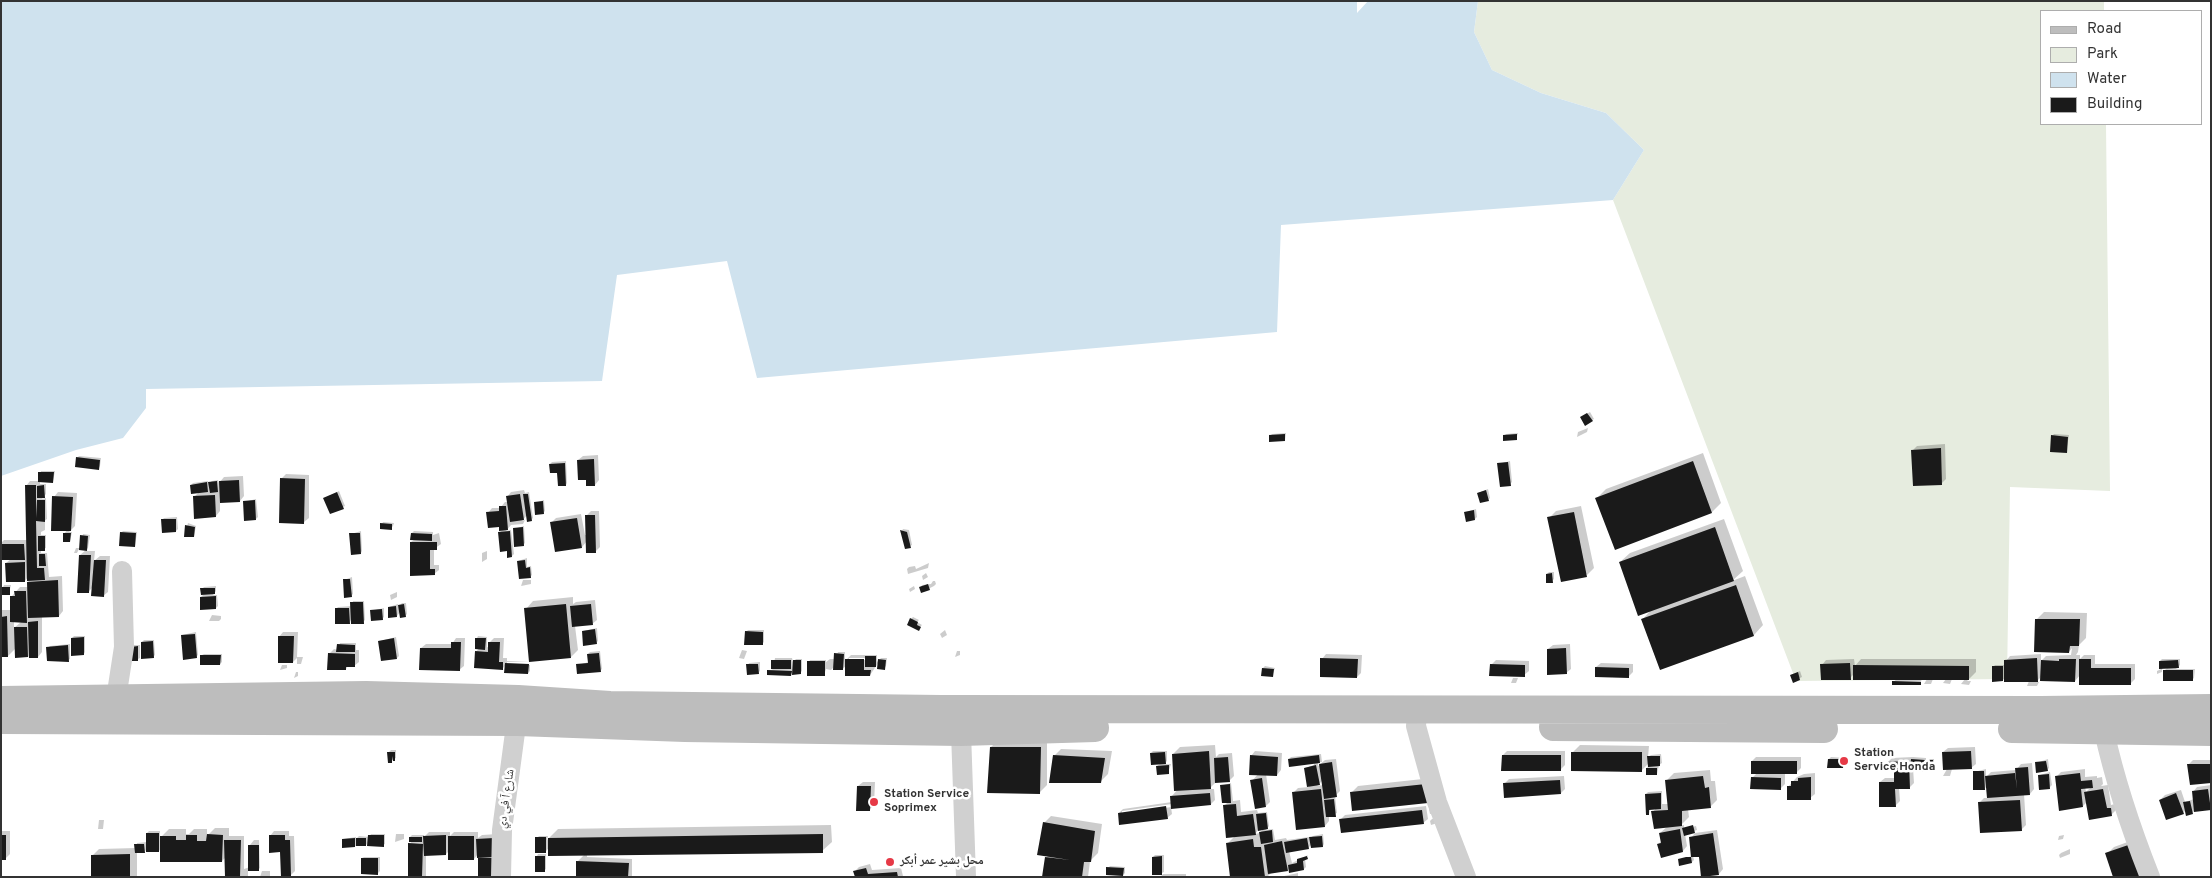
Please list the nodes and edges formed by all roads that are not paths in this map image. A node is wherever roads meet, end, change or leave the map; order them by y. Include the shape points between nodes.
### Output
1 (122, 571) dead end
2 (116, 699) junction
3 (1, 700) edge
4 (2211, 708) edge
5 (518, 710) junction
6 (1417, 718) junction
7 (1, 720) edge
8 (2104, 731) junction
9 (961, 732) junction
10 (2211, 732) edge
11 (501, 877) edge
12 (966, 877) edge
13 (1466, 877) edge
14 (2150, 877) edge

1 - 2 street via 124,647
2 - 3 main road
2 - 5 main road via 366,695
4 - 6 main road
5 - 6 main road via 610,705
5 - 7 main road
5 - 9 main road via 685,728
5 - 11 street, شارع آ في دي via 502,830
6 - 8 main road
6 - 9 main road
6 - 13 street via 1437,802
8 - 10 main road
8 - 14 street via 2113,770
9 - 12 street

